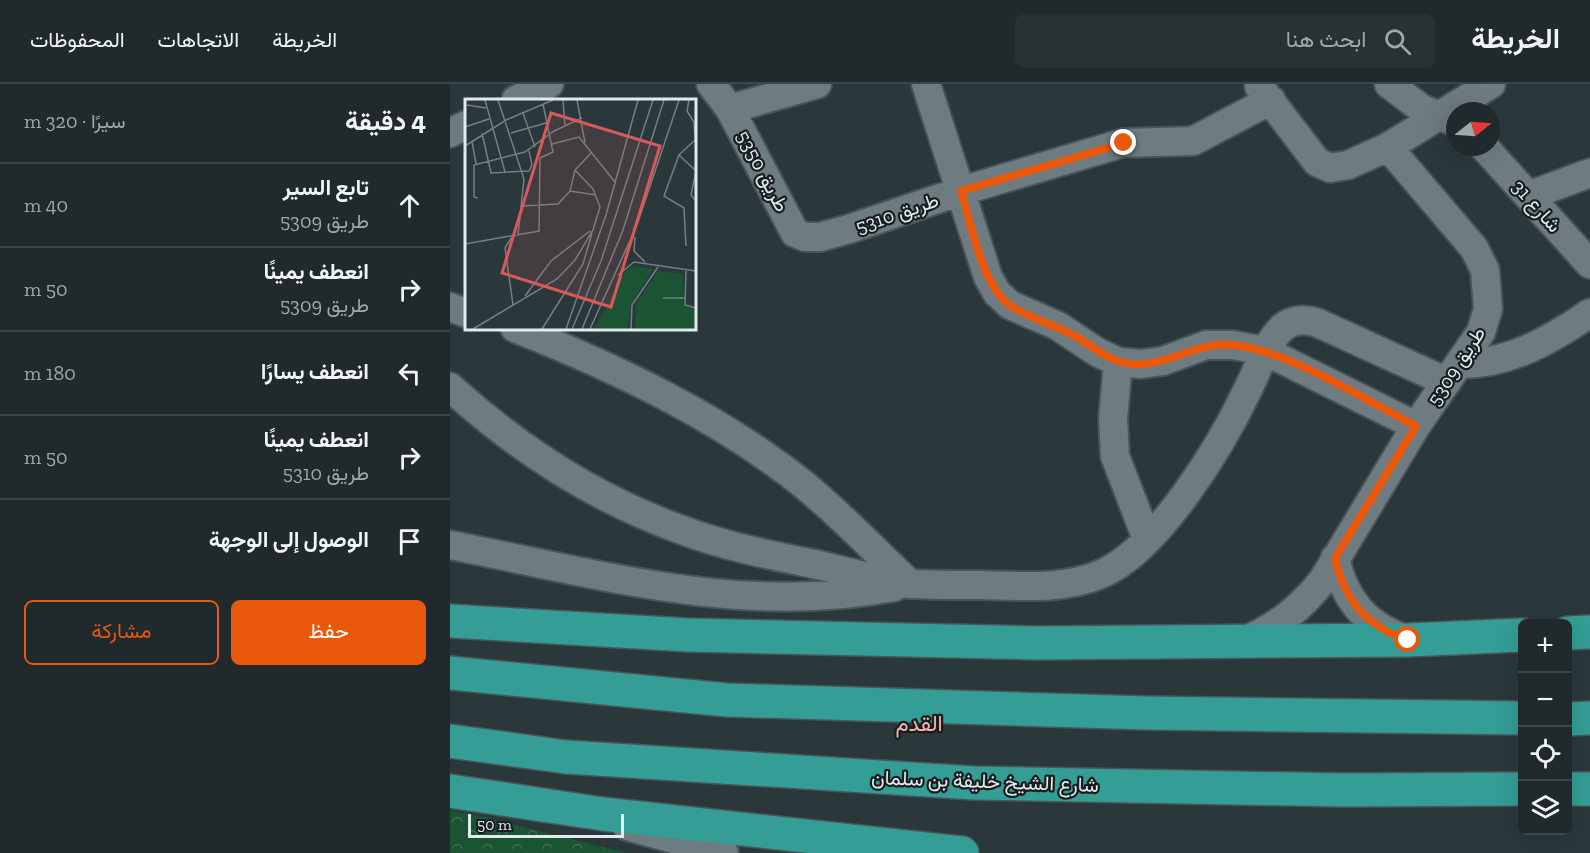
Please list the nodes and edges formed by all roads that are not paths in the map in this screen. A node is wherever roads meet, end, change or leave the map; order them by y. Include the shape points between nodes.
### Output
1 (549, 84) edge
2 (711, 84) edge
3 (818, 84) edge
4 (926, 84) edge
5 (1389, 84) edge
6 (1491, 84) edge
7 (1264, 92) edge
8 (518, 99) edge
9 (1468, 102) edge
10 (730, 109) junction
11 (1446, 119) edge
12 (465, 126) edge
13 (450, 133) edge
14 (1388, 147) junction
15 (1492, 156) edge
16 (1590, 173) edge
17 (961, 191) junction
18 (1528, 196) junction
19 (795, 233) joint
20 (1590, 264) edge
21 (450, 307) edge
22 (465, 313) edge
23 (1590, 313) edge
24 (520, 330) edge
25 (1265, 351) junction
26 (1118, 362) junction
27 (1454, 373) junction
28 (450, 387) edge
29 (1416, 426) junction
30 (1147, 538) junction
31 (450, 545) edge
32 (1335, 558) junction
33 (910, 584) junction
34 (450, 621) edge
35 (1590, 632) edge
36 (1572, 633) edge
37 (1518, 635) edge
38 (1246, 640) junction
39 (1408, 640) junction
40 (450, 673) edge
41 (1518, 718) edge
42 (1590, 718) edge
43 (1572, 719) edge
44 (450, 741) edge
45 (1518, 789) edge
46 (1572, 789) edge
47 (1590, 789) edge
48 (450, 790) edge
49 (603, 814) junction
50 (724, 853) edge
51 (962, 853) edge

1 - 8 street
2 - 10 street, طريق 5350
3 - 10 street
4 - 17 street
5 - 11 street via 1412,103
6 - 9 street
7 - 14 street via 1323,166 1339,168
7 - 17 street, طريق 5310 via 1193,141 1124,143
10 - 19 street, طريق 5350
11 - 14 street
12 - 13 street
14 - 27 street, طريق 5309 via 1474,248 1485,270 1488,309 1481,332
15 - 18 street, شارع 31
16 - 18 street
17 - 19 street, طريق 5310 via 820,237
17 - 26 street via 988,277 997,293 1010,305 1058,326
18 - 20 street, شارع 31
21 - 22 street
23 - 27 street via 1526,350
24 - 33 street via 625,376 764,455 805,485
25 - 26 street via 1206,345 1163,361
25 - 27 street via 1284,327 1308,320
25 - 29 street
25 - 30 street via 1248,391 1209,459
26 - 30 street via 1114,456
27 - 29 street, طريق 5309
28 - 33 street via 523,447 600,494 682,531 769,555
29 - 32 street, طريق 5309
30 - 33 street via 1111,568 1076,582
31 - 33 street via 718,596 808,598
32 - 38 street, طريق 5309 via 1308,600 1268,631
32 - 39 street via 1339,577 1358,611 1390,634
34 - 38 highway via 700,636 1035,642
35 - 36 highway
37 - 39 highway
38 - 39 highway
40 - 41 highway via 727,700 1158,713
42 - 43 highway
44 - 45 highway, شارع الشيخ خليفة بن سلمان via 566,757 974,783
46 - 47 highway
48 - 49 highway
49 - 50 street via 649,833
49 - 51 highway

